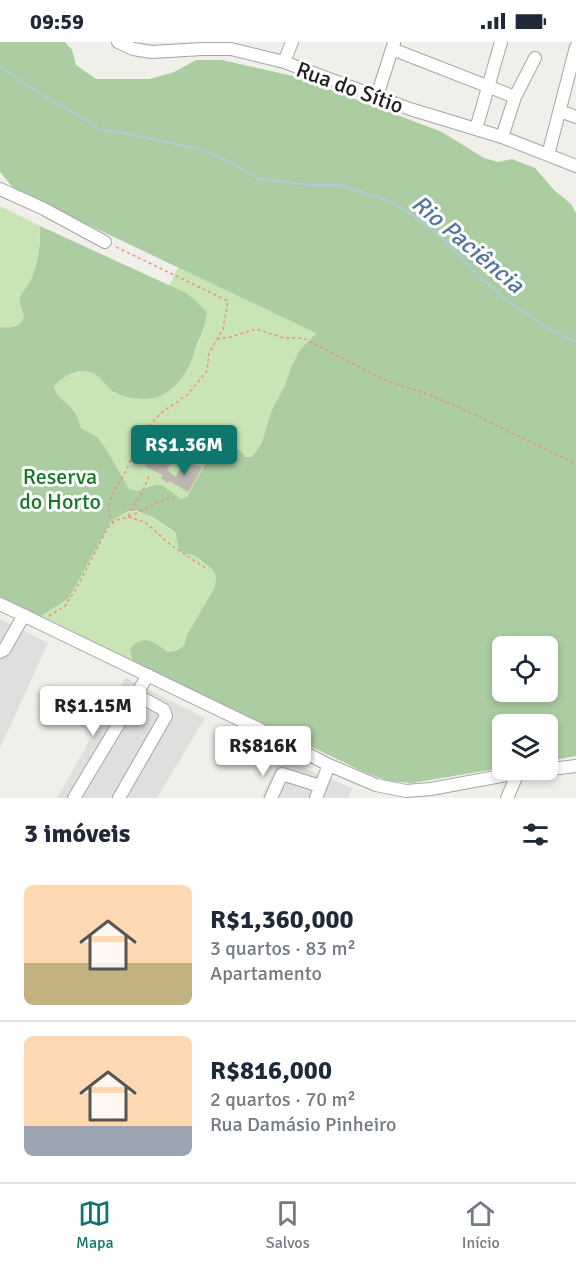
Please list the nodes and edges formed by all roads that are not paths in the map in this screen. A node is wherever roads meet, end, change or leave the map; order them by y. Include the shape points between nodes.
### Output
1 (118, 42) edge
2 (292, 42) edge
3 (500, 42) edge
4 (203, 45) edge
5 (232, 46) edge
6 (394, 46) edge
7 (576, 46) edge
8 (535, 58) dead end
9 (284, 62) junction
10 (487, 87) junction
11 (376, 96) junction
12 (516, 98) junction
13 (561, 111) junction
14 (576, 117) edge
15 (476, 129) junction
16 (502, 137) junction
17 (548, 155) junction
18 (576, 166) edge
19 (0, 189) edge
20 (105, 242) road end
21 (0, 604) edge
22 (24, 615) junction
23 (0, 652) edge
24 (148, 675) junction
25 (137, 694) junction
26 (329, 765) junction
27 (576, 766) edge
28 (558, 768) edge
29 (492, 778) edge
30 (515, 780) edge
31 (318, 792) edge
32 (74, 798) edge
33 (119, 798) edge
34 (271, 798) edge
35 (507, 798) edge

1 - 4 street, Rua do Sítio via 152,52
2 - 9 street
3 - 10 street
4 - 5 street, Rua do Sítio
5 - 9 street, Rua do Sítio
6 - 10 street
6 - 11 street
7 - 13 street
8 - 12 street
9 - 11 street, Rua do Sítio
10 - 12 street
10 - 15 street
11 - 15 street, Rua do Sítio
12 - 16 street
13 - 14 street
13 - 17 street
15 - 16 street, Rua do Sítio
16 - 17 street, Rua do Sítio
17 - 18 street, Rua do Sítio
19 - 20 street
21 - 22 street
22 - 23 street
22 - 24 street
24 - 25 street
24 - 26 street
25 - 32 street
25 - 33 street via 166,716
26 - 29 street via 376,785 406,790
26 - 31 street
27 - 28 street
30 - 35 street
31 - 34 street via 282,774

